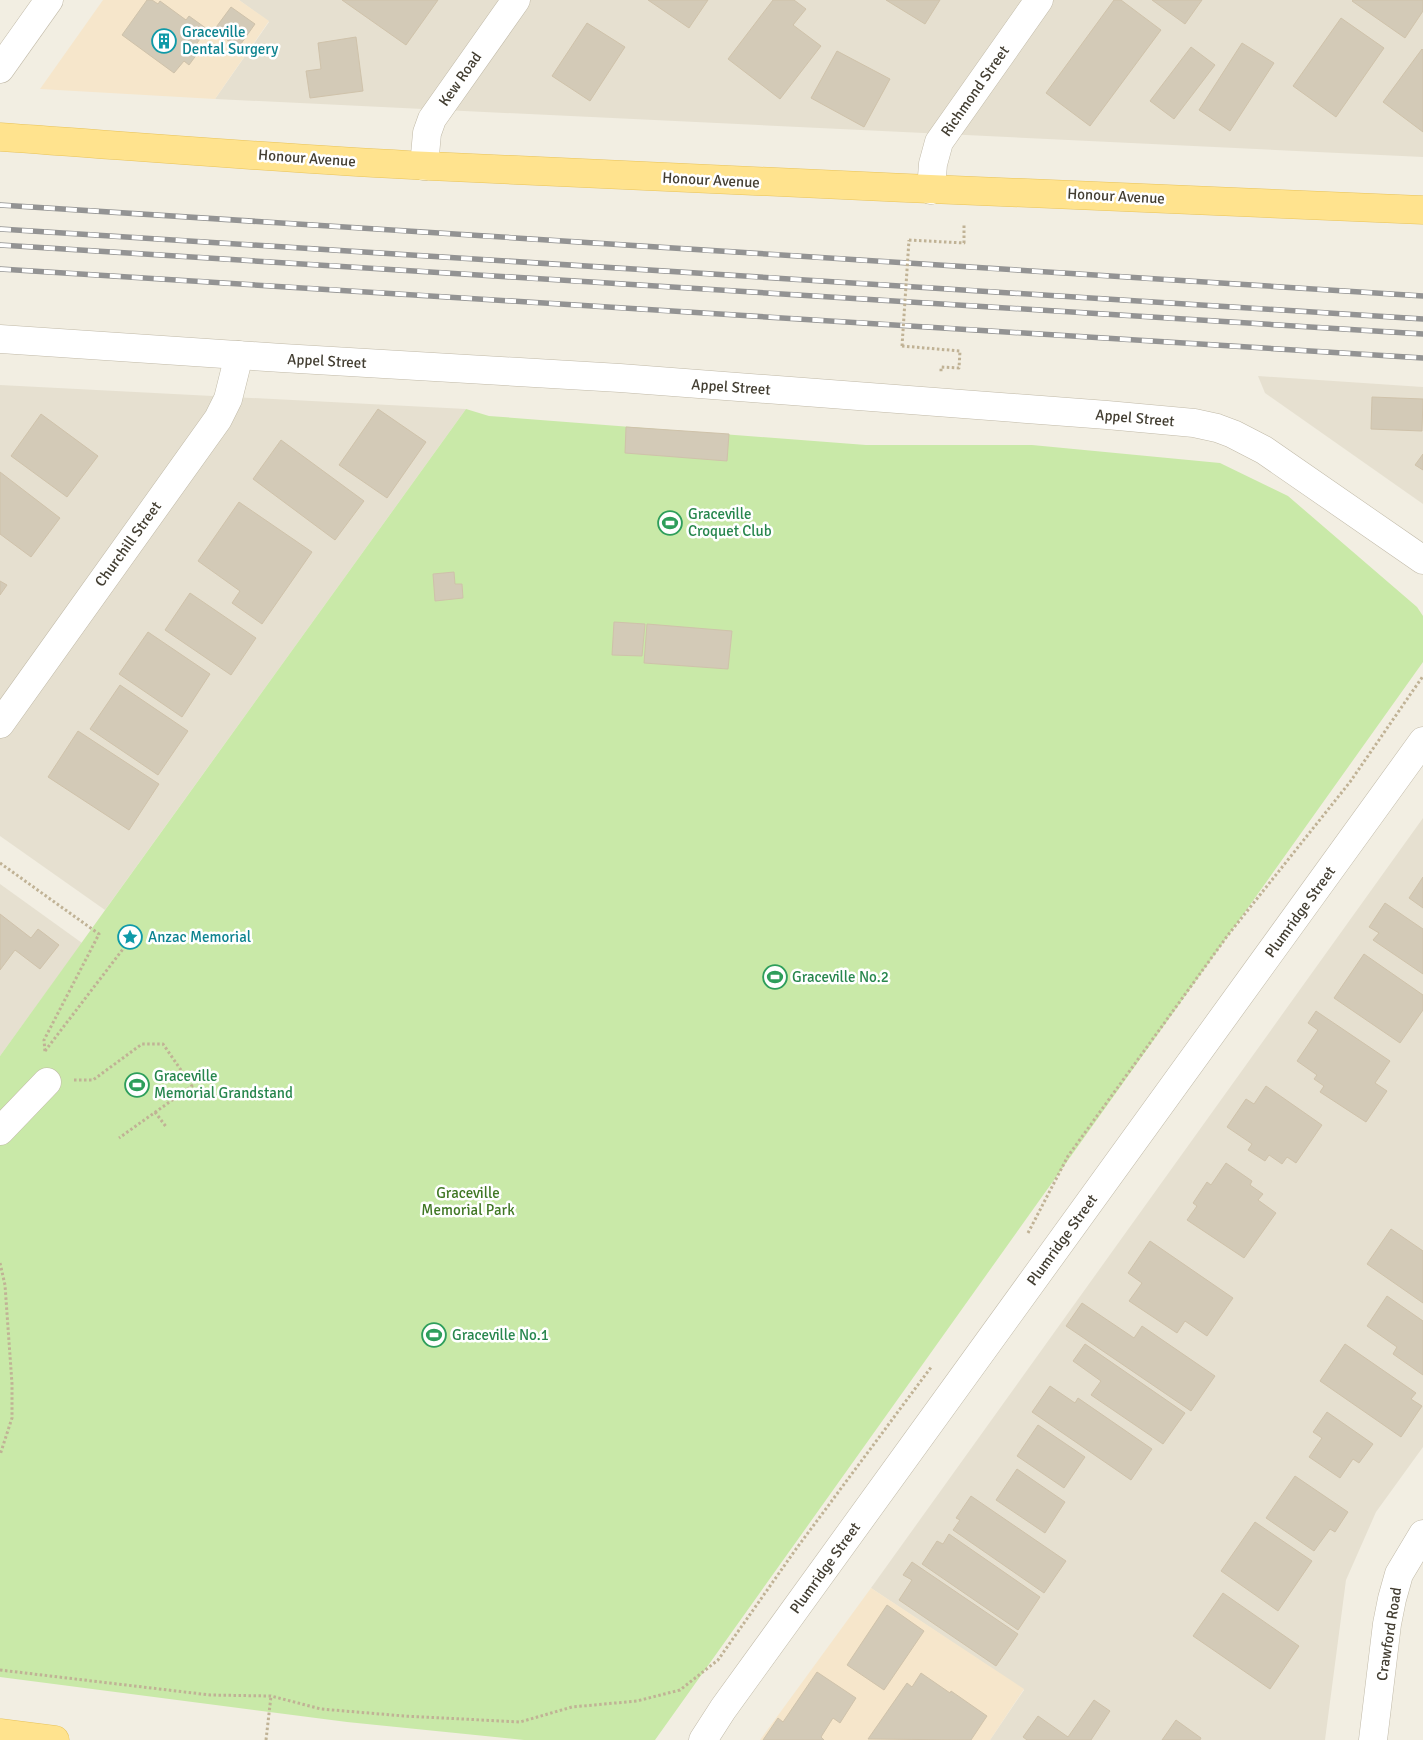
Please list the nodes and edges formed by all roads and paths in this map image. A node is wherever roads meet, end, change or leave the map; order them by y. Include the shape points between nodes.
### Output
1 (49, 0) edge
2 (516, 0) edge
3 (1040, 0) edge
4 (0, 69) edge
5 (0, 138) edge
6 (424, 166) junction
7 (930, 190) junction
8 (1423, 210) edge
9 (964, 225) dead end
10 (0, 339) edge
11 (239, 355) junction
12 (940, 378) dead end
13 (1423, 560) edge
14 (1423, 676) edge
15 (0, 724) edge
16 (1423, 741) edge
17 (0, 863) edge
18 (123, 949) dead end
19 (45, 1051) junction
20 (47, 1082) junction
21 (155, 1112) junction
22 (167, 1128) dead end
23 (0, 1131) edge
24 (119, 1138) dead end
25 (1024, 1240) dead end
26 (0, 1263) edge
27 (0, 1284) edge
28 (5, 1285) junction
29 (937, 1359) dead end
30 (0, 1454) edge
31 (1423, 1534) edge
32 (0, 1670) edge
33 (271, 1696) junction
34 (0, 1733) edge
35 (55, 1740) edge
36 (266, 1740) edge
37 (703, 1740) edge
38 (1373, 1740) edge

1 - 4 street
2 - 6 street, Kew Road via 432,119 427,133
3 - 7 street, Richmond Street via 939,142
5 - 6 main road, Honour Avenue
6 - 7 main road, Honour Avenue
7 - 8 main road, Honour Avenue
9 - 12 path, bridge via 964,243 910,240 902,346 960,351 959,368 941,367
10 - 11 street, Appel Street
11 - 13 street, Appel Street via 620,378 1194,423 1217,428 1264,450
11 - 15 street, Churchill Street via 228,399 218,419
14 - 25 path via 1350,782 1228,935 1068,1156
16 - 37 street, Plumridge Street
17 - 19 path via 100,934 44,1040
18 - 19 path
19 - 20 path
20 - 21 path via 93,1080 142,1044 163,1044 192,1086
20 - 23 street
21 - 22 path
21 - 24 path
26 - 28 path
27 - 28 path
28 - 30 path via 12,1418
29 - 33 path via 718,1660 680,1690 637,1701 572,1707 520,1722 321,1708
31 - 38 street, Crawford Road via 1399,1574 1392,1599
32 - 33 path via 210,1695
33 - 36 path
34 - 35 main road

